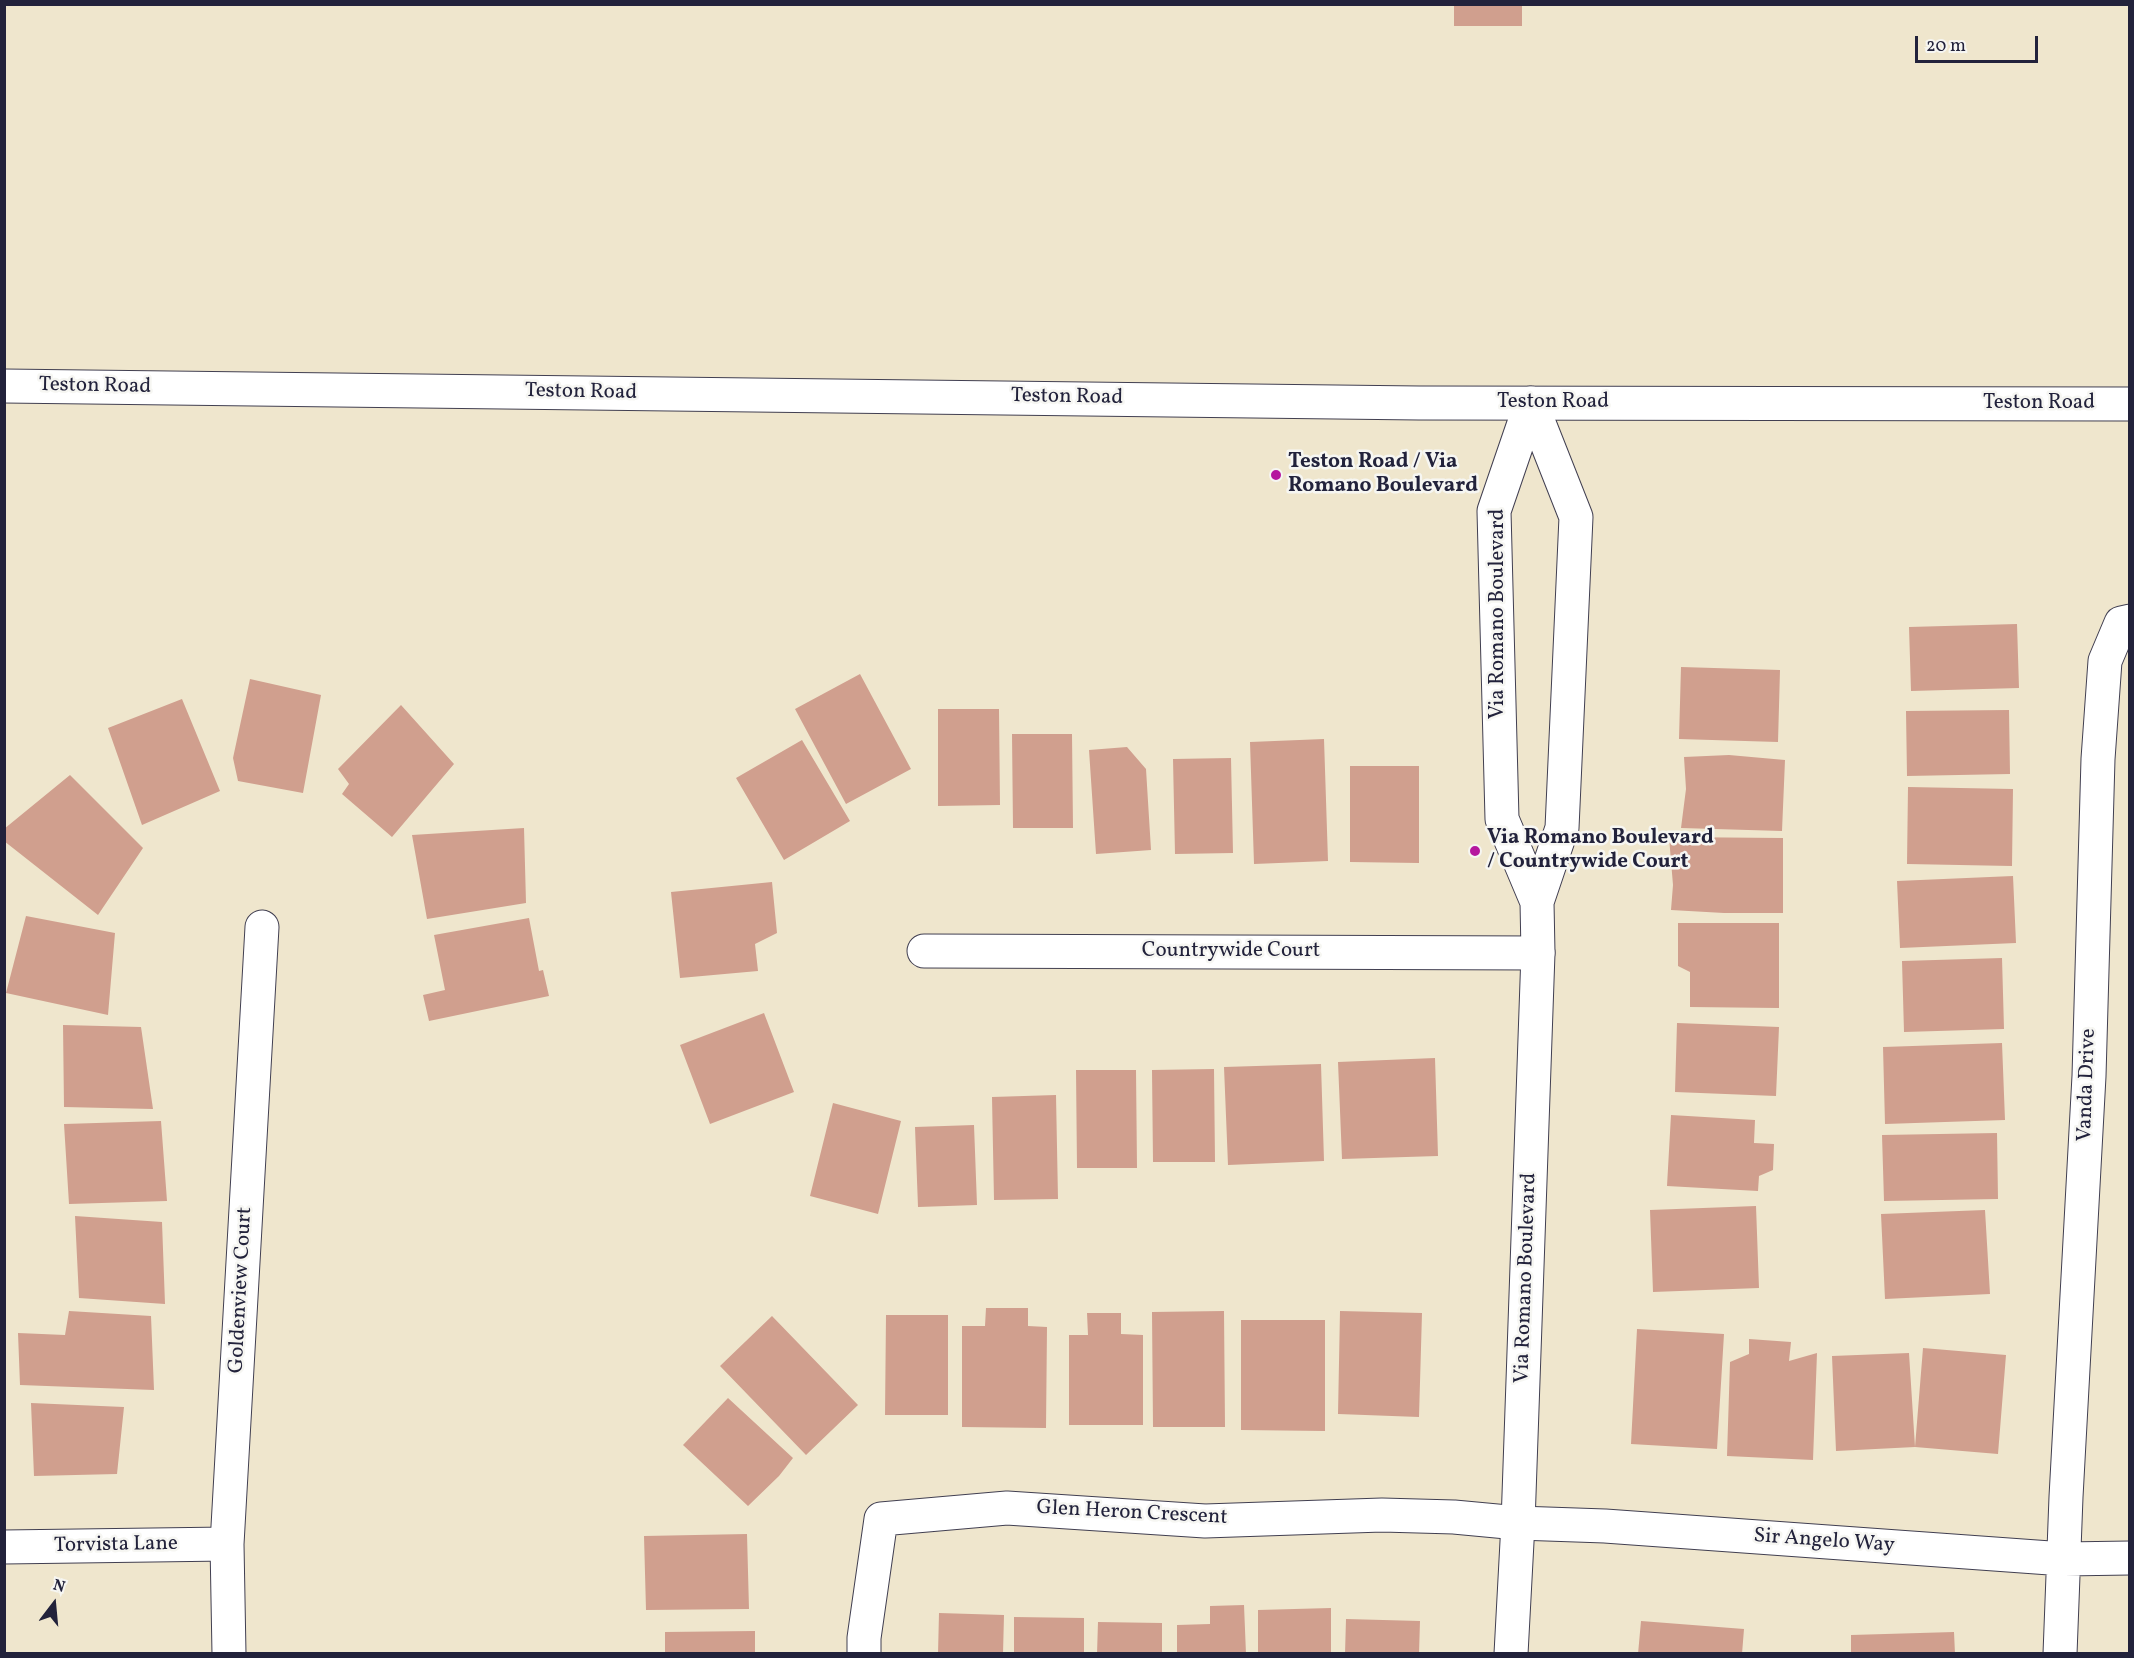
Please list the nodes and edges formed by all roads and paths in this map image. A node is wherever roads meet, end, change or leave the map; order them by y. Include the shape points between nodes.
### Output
1 (4, 386) edge
2 (1531, 404) junction
3 (2130, 404) edge
4 (2130, 621) edge
5 (1537, 902) junction
6 (262, 927) dead end
7 (924, 951) dead end
8 (1538, 953) junction
9 (1518, 1523) junction
10 (227, 1544) junction
11 (4, 1547) edge
12 (2130, 1558) edge
13 (2064, 1559) junction
14 (229, 1653) edge
15 (864, 1653) edge
16 (1511, 1653) edge
17 (2060, 1653) edge

1 - 2 street, Teston Road
2 - 3 street, Teston Road
2 - 5 street, Via Romano Boulevard via 1576,516 1562,828
2 - 5 street, Via Romano Boulevard via 1494,511 1502,819
4 - 13 street, Vanda Drive via 2121,623 2105,661
5 - 8 street, Via Romano Boulevard
6 - 10 street, Goldenview Court
7 - 8 street, Countrywide Court
8 - 9 street, Via Romano Boulevard
9 - 13 street, Sir Angelo Way
9 - 15 street, Glen Heron Crescent via 1382,1515 1205,1521 1007,1508 881,1519
9 - 16 street, Via Romano Boulevard
10 - 11 street, Torvista Lane
10 - 14 street, Goldenview Court
12 - 13 street, Sir Angelo Way
13 - 17 street

